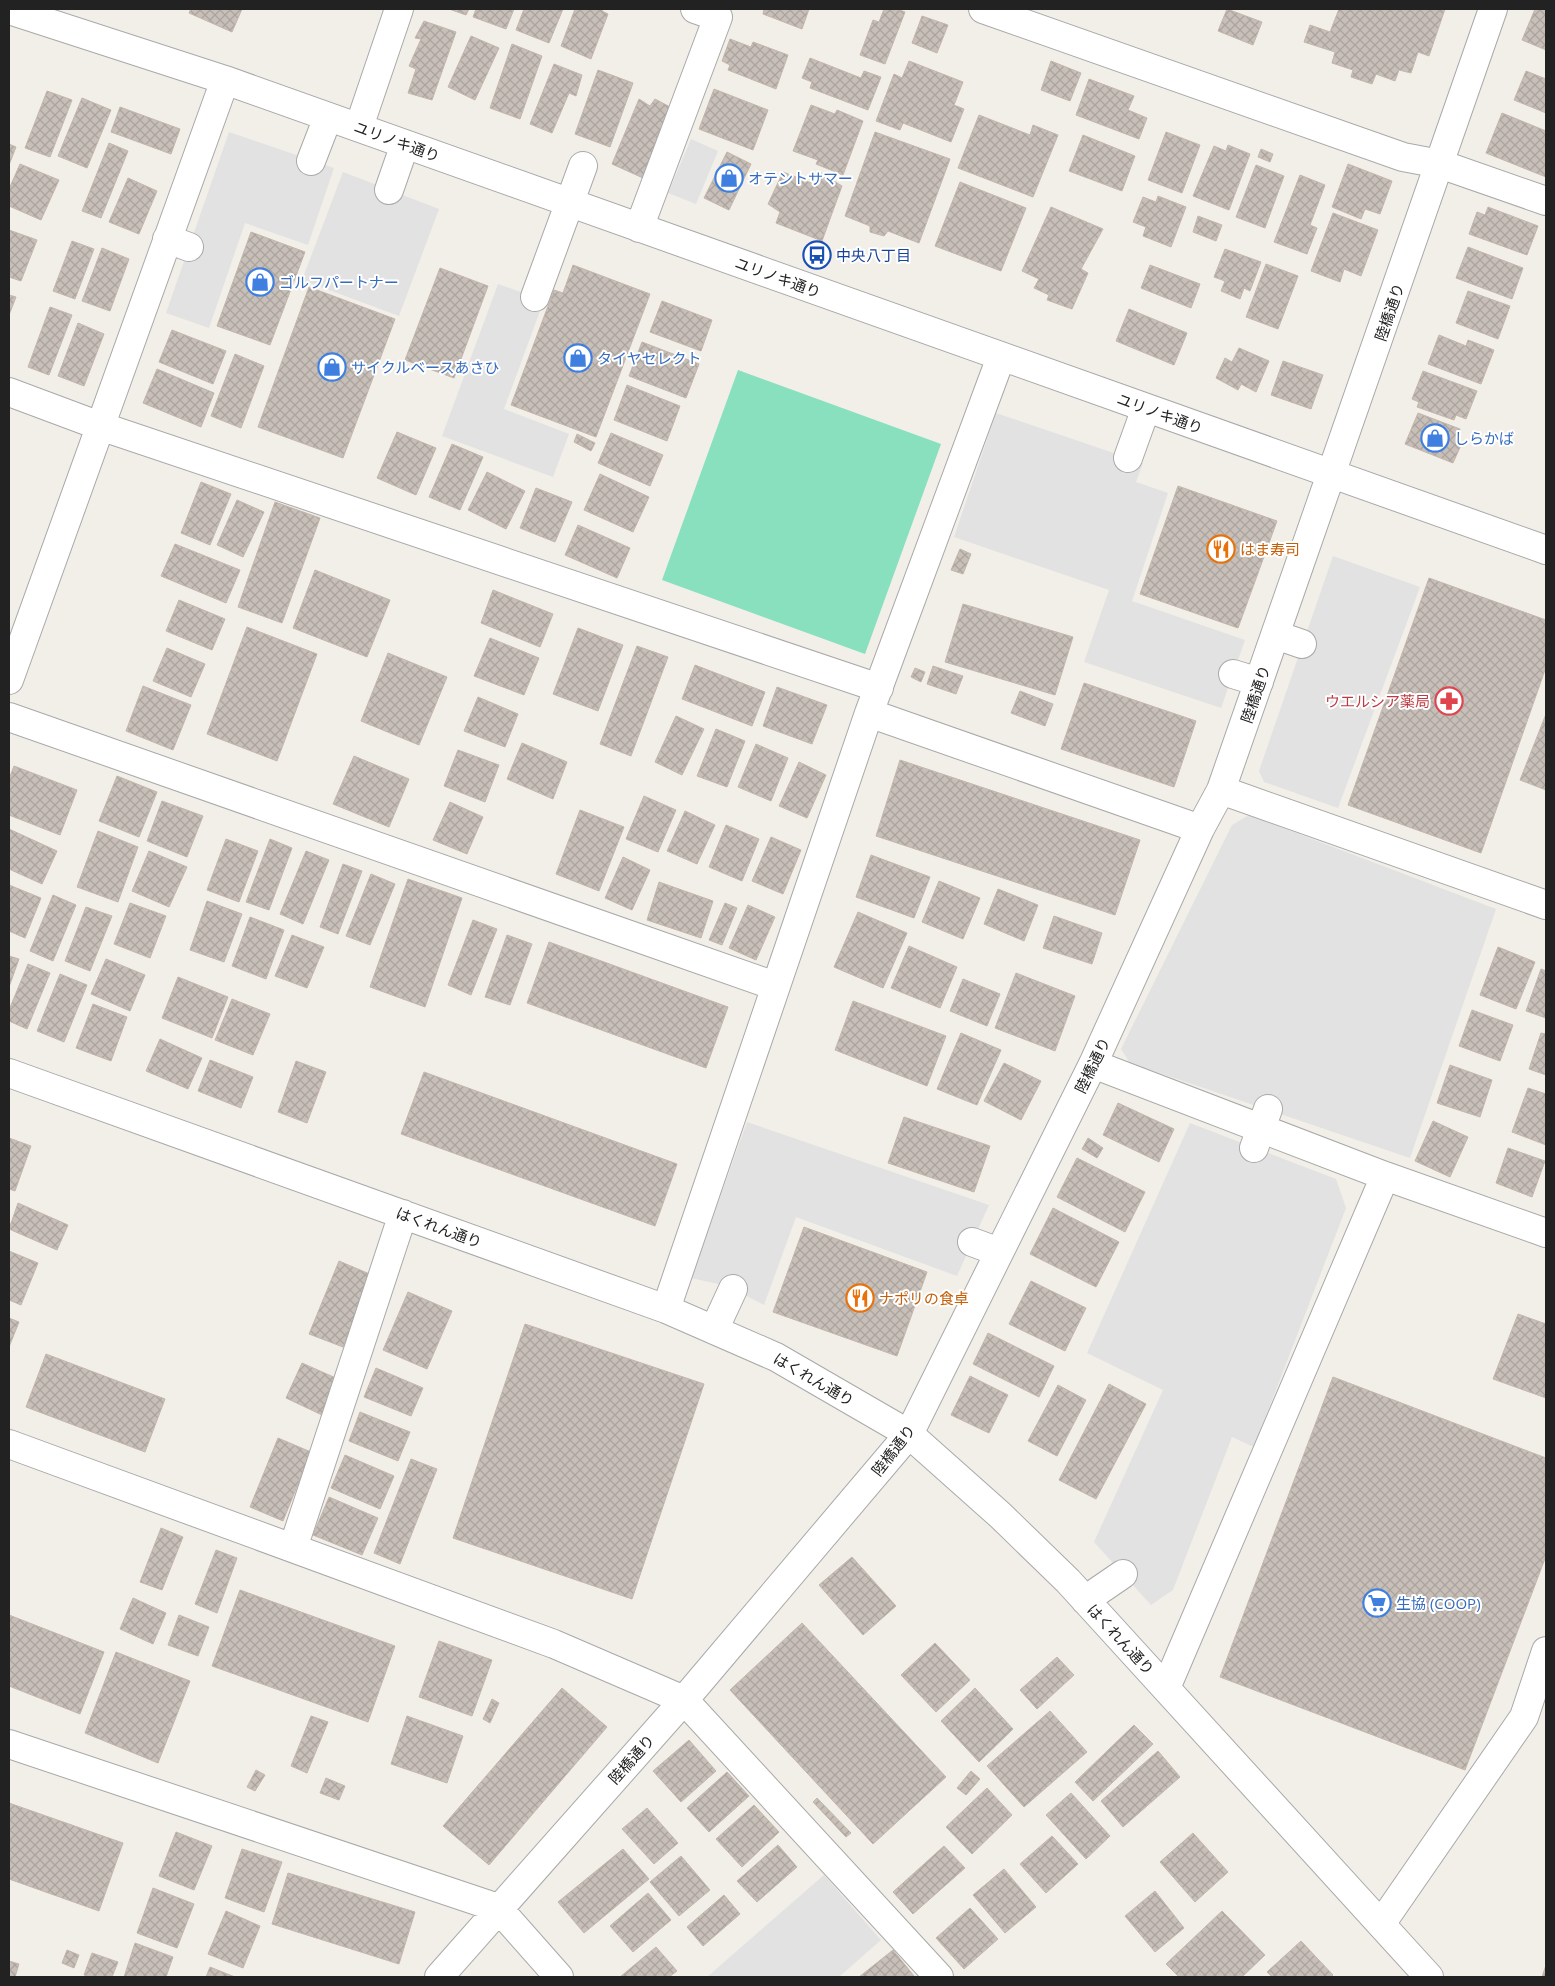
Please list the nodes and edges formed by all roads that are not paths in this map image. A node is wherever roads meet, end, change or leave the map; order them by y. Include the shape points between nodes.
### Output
1 (399, 9) edge
2 (694, 9) edge
3 (983, 9) edge
4 (1494, 9) edge
5 (9, 10) edge
6 (225, 80) junction
7 (328, 117) junction
8 (359, 127) junction
9 (405, 144) junction
10 (311, 161) dead end
11 (1440, 164) junction
12 (583, 166) dead end
13 (389, 190) dead end
14 (1546, 200) edge
15 (569, 203) junction
16 (639, 228) junction
17 (535, 297) dead end
18 (1001, 357) junction
19 (9, 392) edge
20 (1146, 408) junction
21 (100, 426) junction
22 (1128, 458) dead end
23 (1332, 475) junction
24 (1546, 550) edge
25 (1276, 635) junction
26 (1302, 644) dead end
27 (1233, 674) dead end
28 (9, 680) edge
29 (1259, 682) junction
30 (879, 688) junction
31 (869, 713) junction
32 (9, 717) edge
33 (1222, 790) junction
34 (1200, 829) junction
35 (1546, 905) edge
36 (775, 986) junction
37 (1093, 1064) junction
38 (9, 1073) edge
39 (1385, 1176) junction
40 (403, 1214) junction
41 (1546, 1233) edge
42 (972, 1242) dead end
43 (999, 1252) junction
44 (732, 1289) dead end
45 (666, 1309) junction
46 (714, 1330) junction
47 (909, 1434) junction
48 (9, 1444) edge
49 (293, 1548) junction
50 (1123, 1574) dead end
51 (1085, 1600) junction
52 (1546, 1651) edge
53 (1166, 1688) junction
54 (684, 1700) junction
55 (9, 1744) edge
56 (498, 1908) junction
57 (1381, 1924) junction
58 (439, 1977) edge
59 (559, 1977) edge
60 (939, 1977) edge
61 (1429, 1977) edge

1 - 8 street
2 - 16 street via 718,17 672,164
3 - 11 street via 1403,157
4 - 11 street, 陸橋通り
5 - 6 street, ユリノキ通り
6 - 7 street, ユリノキ通り
6 - 21 street via 178,243
7 - 8 street, ユリノキ通り
7 - 10 street
8 - 9 street, ユリノキ通り
9 - 13 street
9 - 15 street, ユリノキ通り
11 - 14 street
11 - 23 street, 陸橋通り
12 - 15 street
15 - 16 street, ユリノキ通り
15 - 17 street
16 - 18 street, ユリノキ通り
18 - 20 street, ユリノキ通り
18 - 30 street via 976,447
19 - 21 street
20 - 22 street
20 - 23 street, ユリノキ通り
21 - 28 street
21 - 30 street
23 - 24 street, ユリノキ通り
23 - 25 street, 陸橋通り
25 - 26 street
25 - 29 street, 陸橋通り
27 - 29 street
29 - 33 street, 陸橋通り
30 - 31 street
31 - 34 street
31 - 36 street
32 - 36 street
33 - 34 street, 陸橋通り
33 - 35 street via 1313,831
34 - 37 street, 陸橋通り via 1154,958
36 - 45 street
37 - 39 street
37 - 43 street, 陸橋通り
38 - 40 street, はくれん通り
39 - 41 street
39 - 53 street via 1317,1310
40 - 45 street, はくれん通り
40 - 49 street
42 - 43 street
43 - 47 street, 陸橋通り
44 - 46 street
45 - 46 street, はくれん通り
46 - 47 street, はくれん通り via 776,1357
47 - 51 street, はくれん通り via 1000,1515
47 - 54 street, 陸橋通り
48 - 49 street
49 - 54 street via 554,1644
50 - 51 street
51 - 53 street, はくれん通り
52 - 57 street via 1524,1717
53 - 57 street, はくれん通り
54 - 56 street, 陸橋通り
54 - 60 street via 853,1896
55 - 56 street
56 - 58 street, 陸橋通り
56 - 59 street
57 - 61 street, はくれん通り

